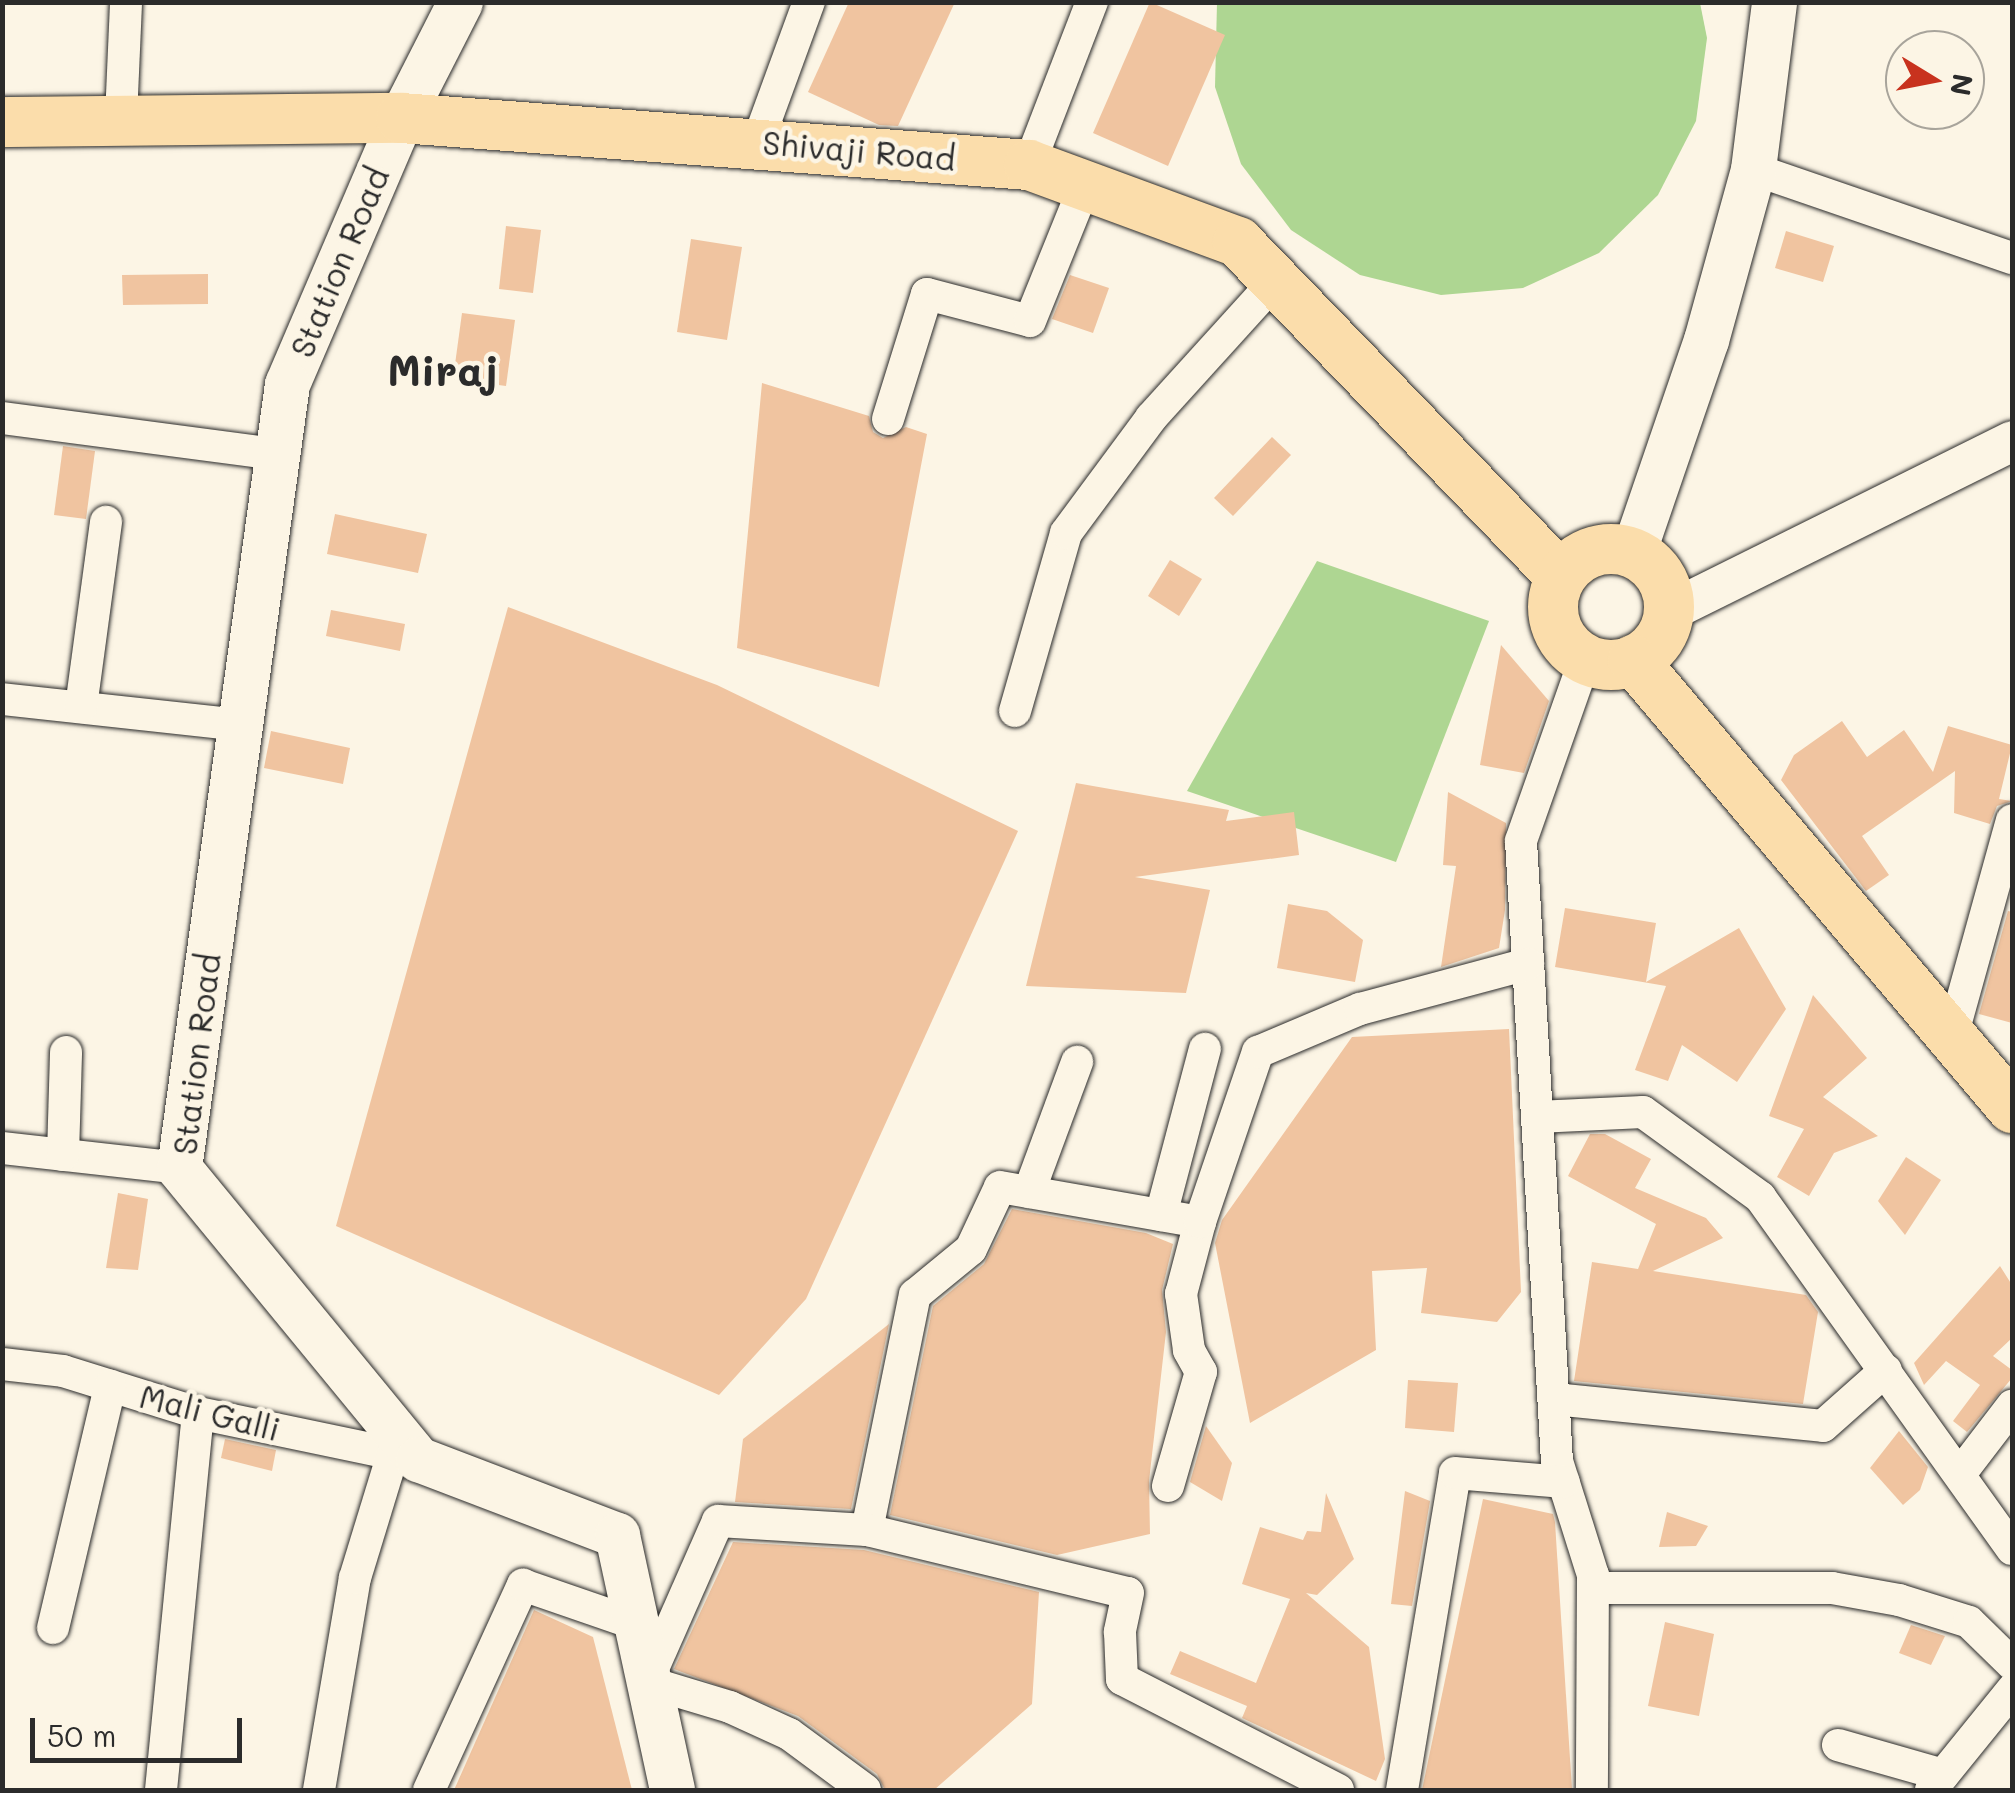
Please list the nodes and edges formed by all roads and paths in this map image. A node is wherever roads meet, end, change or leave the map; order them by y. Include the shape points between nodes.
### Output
1 (126, 2) edge
2 (460, 2) edge
3 (809, 2) edge
4 (1092, 2) edge
5 (1774, 2) edge
6 (120, 118) junction
7 (401, 118) junction
8 (2, 122) edge
9 (758, 141) junction
10 (1028, 165) junction
11 (1753, 169) junction
12 (1084, 185) junction
13 (2012, 258) edge
14 (1276, 280) junction
15 (2, 418) edge
16 (888, 419) dead end
17 (2012, 442) edge
18 (277, 454) junction
19 (106, 522) dead end
20 (1633, 553) junction
21 (1561, 576) junction
22 (1668, 612) junction
23 (1609, 660) junction
24 (2, 698) edge
25 (80, 708) junction
26 (1015, 711) dead end
27 (240, 726) junction
28 (2012, 820) edge
29 (1528, 964) junction
30 (1952, 1040) junction
31 (1205, 1049) dead end
32 (66, 1052) dead end
33 (1077, 1062) dead end
34 (2012, 1105) edge
35 (1537, 1118) junction
36 (2, 1148) edge
37 (63, 1155) junction
38 (179, 1168) junction
39 (1029, 1192) junction
40 (1161, 1216) junction
41 (1200, 1222) junction
42 (2, 1364) edge
43 (1886, 1370) junction
44 (110, 1386) junction
45 (1554, 1400) junction
46 (2012, 1406) edge
47 (198, 1413) junction
48 (405, 1457) junction
49 (1960, 1474) junction
50 (1564, 1482) junction
51 (1168, 1486) dead end
52 (867, 1530) junction
53 (2012, 1550) edge
54 (1593, 1588) junction
55 (633, 1622) junction
56 (52, 1628) dead end
57 (2012, 1664) edge
58 (647, 1682) junction
59 (2012, 1690) edge
60 (1838, 1745) dead end
61 (1937, 1783) edge
62 (161, 1790) edge
63 (319, 1790) edge
64 (429, 1790) edge
65 (672, 1790) edge
66 (865, 1790) edge
67 (1338, 1790) edge
68 (1402, 1790) edge
69 (1592, 1790) edge

1 - 6 street
2 - 7 main road, Station Road
3 - 9 street
4 - 10 street
5 - 11 main road
6 - 7 main road, Shivaji Road
6 - 8 main road, Shivaji Road
7 - 9 main road, Shivaji Road
7 - 18 main road, Station Road via 287,384
9 - 10 main road, Shivaji Road
10 - 12 main road, Shivaji Road
11 - 13 street
11 - 20 main road via 1706,340
12 - 14 main road, Shivaji Road via 1238,242
12 - 16 street via 1030,321 927,294
14 - 21 main road, Shivaji Road
14 - 26 street via 1151,418 1066,533
15 - 18 street
17 - 22 street
18 - 27 main road, Station Road
19 - 25 street
20 - 21 main road via 1585,554
20 - 22 main road via 1664,583
21 - 23 main road via 1555,623
22 - 23 main road via 1657,641
23 - 29 street via 1521,841
23 - 30 main road
24 - 25 street
25 - 27 street
27 - 38 main road, Station Road
28 - 30 street
29 - 35 street
29 - 41 street via 1360,1009 1258,1052
30 - 34 main road
31 - 40 street
32 - 37 street
33 - 39 street
35 - 43 street via 1644,1112 1760,1197
35 - 45 street
36 - 37 street
37 - 38 street
38 - 48 main road, Station Road
39 - 40 street
39 - 52 street via 1000,1187 971,1248 915,1296
40 - 41 street
41 - 51 street via 1181,1294 1189,1350 1201,1372
42 - 44 street, Mali Galli via 63,1371
43 - 45 street via 1823,1426
43 - 49 street
44 - 47 street, Mali Galli
44 - 56 street
45 - 50 street
46 - 49 street
47 - 48 street, Mali Galli
47 - 62 street
48 - 55 main road, Station Road via 617,1535
48 - 63 street via 355,1578
49 - 53 street
50 - 54 street
50 - 68 street via 1455,1473
52 - 58 street via 718,1522
52 - 67 street via 1128,1593 1120,1632 1122,1679
54 - 57 street via 1832,1588 1899,1600 1969,1622
54 - 69 street
55 - 58 main road, Station Road
55 - 64 street via 523,1585
58 - 65 main road, Station Road
58 - 66 street via 730,1706 788,1734
59 - 61 street
60 - 61 street

